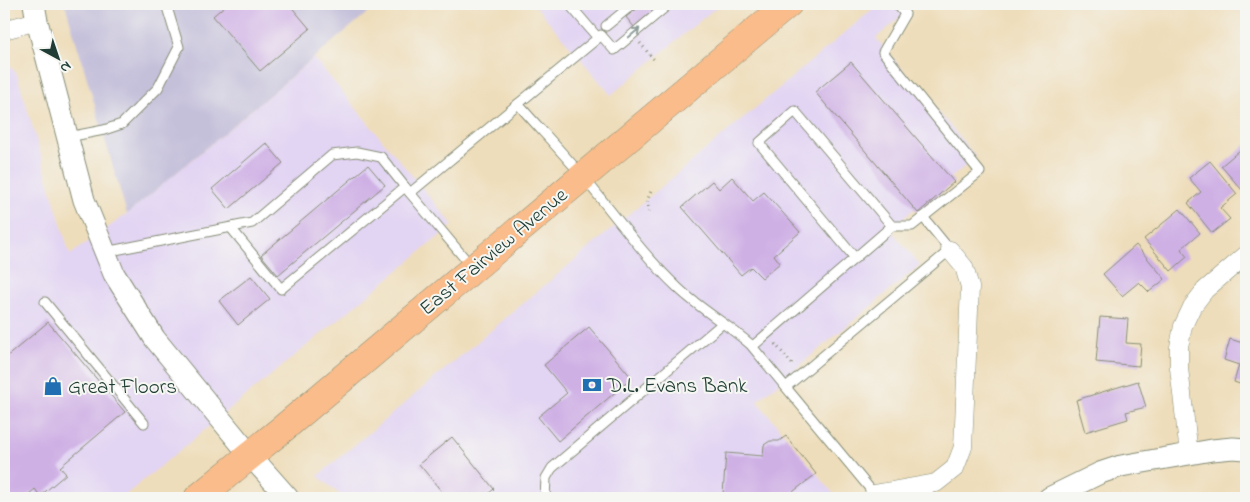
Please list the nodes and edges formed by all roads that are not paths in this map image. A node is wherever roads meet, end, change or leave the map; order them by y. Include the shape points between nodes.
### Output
1 (166, 4) edge
2 (569, 4) edge
3 (633, 4) edge
4 (668, 4) edge
5 (788, 4) edge
6 (897, 4) edge
7 (35, 12) edge
8 (606, 26) dead end
9 (4, 30) edge
10 (601, 35) dead end
11 (518, 104) junction
12 (68, 137) junction
13 (583, 176) junction
14 (408, 190) junction
15 (923, 217) junction
16 (892, 226) junction
17 (231, 228) junction
18 (950, 250) junction
19 (105, 252) junction
20 (1246, 255) edge
21 (855, 258) junction
22 (473, 268) junction
23 (45, 302) dead end
24 (723, 323) junction
25 (752, 346) junction
26 (786, 387) junction
27 (144, 423) dead end
28 (1246, 449) edge
29 (1189, 454) junction
30 (250, 455) junction
31 (876, 496) edge
32 (198, 498) edge
33 (288, 498) edge
34 (545, 498) edge
35 (1049, 498) edge

1 - 12 lane via 179,47 158,88 122,124
2 - 11 lane via 598,38
3 - 8 lane
10 -> 4 lane via 614,50
5 - 13 main road, East Fairview Avenue
6 - 15 lane via 905,14 883,52 980,172
7 - 9 street
7 - 12 street
11 - 13 lane
11 - 14 lane
12 - 19 street via 86,203
13 - 22 main road, East Fairview Avenue
13 - 24 lane via 676,286
14 - 17 lane via 381,157 357,152 332,155 252,223
14 - 17 lane via 281,289
14 - 22 lane
15 - 16 lane via 912,226
15 - 18 lane
16 - 21 lane
16 - 21 lane via 795,111 759,143
17 - 19 lane
18 - 26 lane
18 - 31 street via 964,267 970,287 963,447 955,468 936,484
19 - 30 street via 114,274 155,339
20 - 29 street via 1205,290 1183,326 1179,368
21 - 25 lane
22 - 30 main road, East Fairview Avenue
23 - 27 lane
24 - 25 lane
24 - 34 lane via 552,468 546,478
25 - 26 lane
26 - 31 lane
28 - 29 street
29 - 35 street via 1121,466
30 - 32 main road, East Fairview Avenue
30 - 33 street

